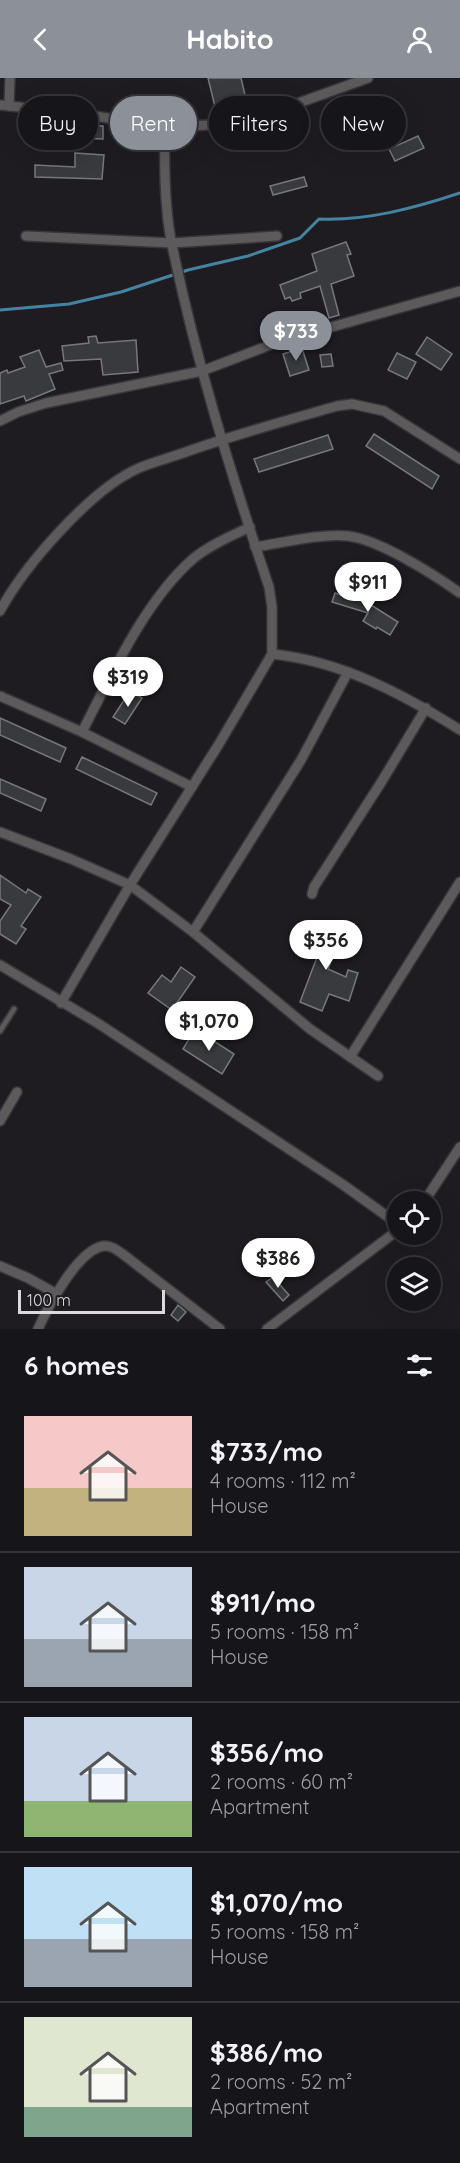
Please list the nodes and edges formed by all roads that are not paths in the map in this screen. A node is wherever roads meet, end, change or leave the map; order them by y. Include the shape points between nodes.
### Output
1 (10, 78) edge
2 (368, 78) edge
3 (4, 106) edge
4 (110, 119) edge
5 (197, 125) edge
6 (164, 150) edge
7 (27, 236) dead end
8 (277, 236) dead end
9 (172, 243) junction
10 (460, 291) edge
11 (202, 371) junction
12 (0, 421) edge
13 (221, 439) junction
14 (460, 459) edge
15 (250, 526) junction
16 (255, 547) junction
17 (460, 592) edge
18 (0, 611) edge
19 (273, 654) junction
20 (348, 672) junction
21 (0, 696) edge
22 (426, 708) junction
23 (460, 730) edge
24 (82, 732) junction
25 (192, 787) junction
26 (0, 832) edge
27 (460, 882) edge
28 (130, 885) junction
29 (312, 894) dead end
30 (194, 932) junction
31 (0, 965) edge
32 (61, 1003) junction
33 (14, 1010) dead end
34 (0, 1031) edge
35 (350, 1057) junction
36 (378, 1076) dead end
37 (16, 1092) dead end
38 (0, 1121) edge
39 (460, 1147) edge
40 (431, 1191) edge
41 (387, 1216) edge
42 (387, 1238) edge
43 (0, 1266) edge
44 (55, 1293) junction
45 (38, 1329) edge
46 (220, 1329) edge
47 (267, 1329) edge

1 - 3 street
2 - 5 street via 279,110
3 - 4 street
6 - 9 street
7 - 9 street
8 - 9 street
9 - 11 street
10 - 11 street via 278,342
11 - 12 street via 46,403
11 - 13 street
13 - 14 street via 352,404 384,411
13 - 15 street
13 - 18 street via 140,468 109,486 58,534
15 - 16 street
15 - 24 street via 195,557 164,590 132,639
16 - 17 street via 348,536 384,548
16 - 19 street via 273,607
19 - 20 street via 316,661
19 - 25 street
20 - 22 street
20 - 30 street via 301,760
21 - 24 street
22 - 23 street
22 - 29 street
24 - 25 street
25 - 28 street
26 - 28 street
27 - 35 street
28 - 30 street
28 - 32 street
30 - 35 street via 310,1029
31 - 32 street
32 - 41 street via 118,1036
33 - 34 lane
35 - 36 street
37 - 38 street
39 - 40 street
42 - 47 street
43 - 44 street
44 - 45 street
44 - 46 street via 88,1253 112,1247

